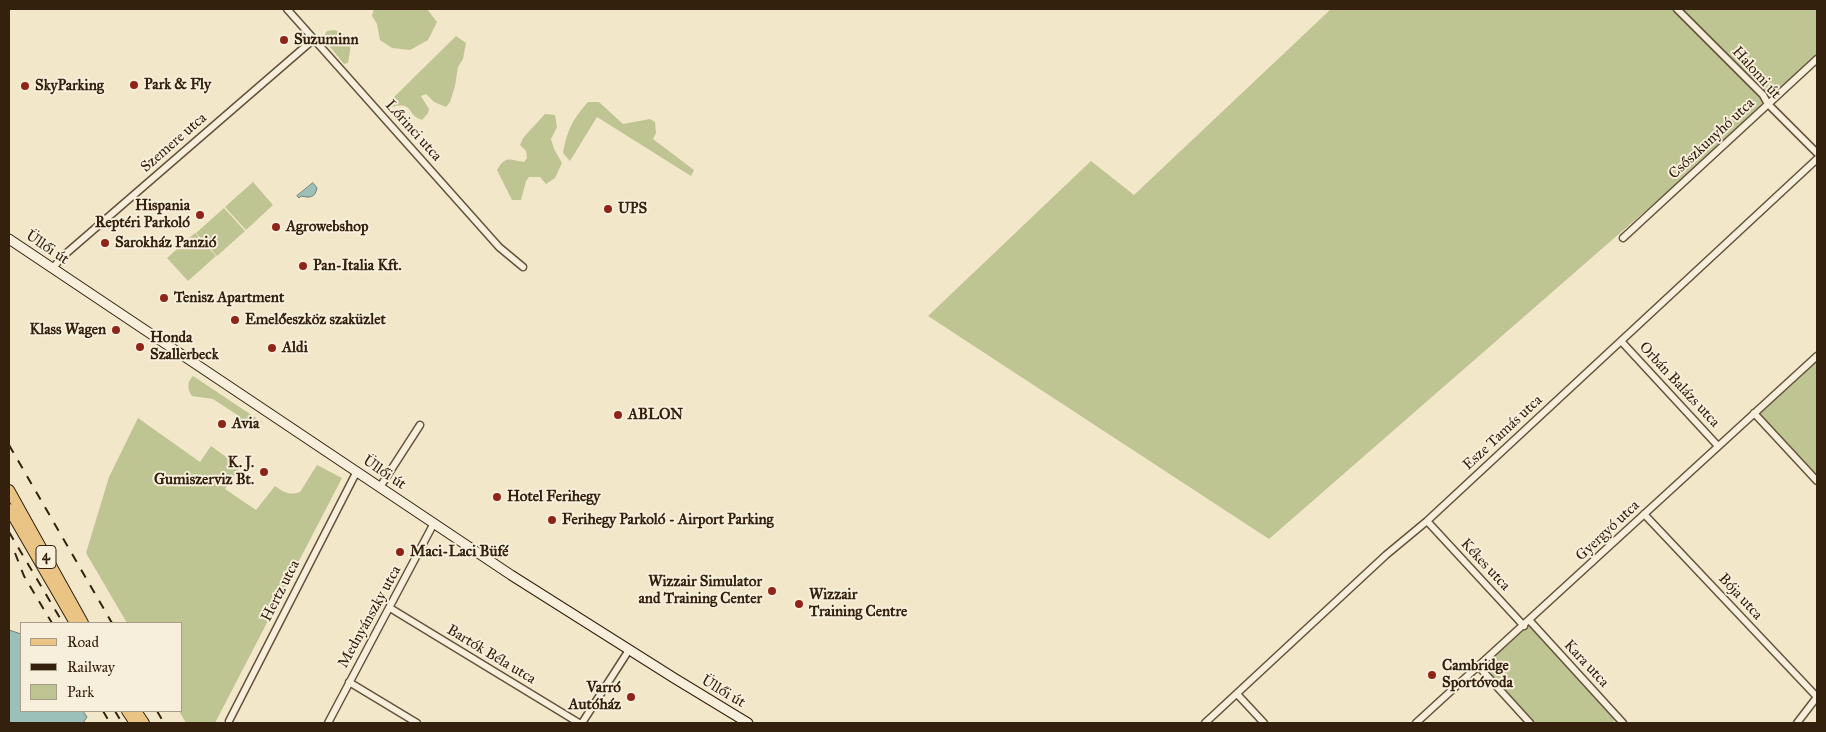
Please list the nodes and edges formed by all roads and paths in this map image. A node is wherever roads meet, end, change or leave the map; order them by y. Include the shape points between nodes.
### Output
1 (287, 9) edge
2 (1677, 9) edge
3 (314, 39) junction
4 (1817, 59) edge
5 (1768, 104) junction
6 (1817, 153) edge
7 (1817, 160) edge
8 (1623, 238) dead end
9 (9, 239) edge
10 (524, 267) dead end
11 (53, 268) junction
12 (1621, 341) junction
13 (1817, 356) edge
14 (1754, 413) junction
15 (420, 425) dead end
16 (1718, 446) junction
17 (357, 471) junction
18 (1817, 481) edge
19 (380, 486) junction
20 (9, 490) edge
21 (9, 509) edge
22 (1644, 514) junction
23 (1427, 521) junction
24 (434, 523) junction
25 (390, 608) junction
26 (1530, 621) junction
27 (74, 622) edge
28 (82, 622) edge
29 (1524, 626) junction
30 (629, 650) junction
31 (1479, 667) junction
32 (349, 682) junction
33 (1237, 694) junction
34 (1817, 697) edge
35 (1815, 706) edge
36 (128, 712) edge
37 (137, 712) edge
38 (1618, 717) junction
39 (229, 722) dead end
40 (135, 723) edge
41 (144, 723) edge
42 (328, 723) edge
43 (417, 723) edge
44 (581, 723) edge
45 (748, 723) edge
46 (1205, 723) edge
47 (1264, 723) edge
48 (1416, 723) edge
49 (1530, 723) edge
50 (1612, 723) edge
51 (1623, 723) edge
52 (1797, 723) edge

1 - 3 street, Lőrinci utca
2 - 5 street, Halomi út via 1763,95
3 - 10 street, Lőrinci utca via 493,240
3 - 11 street, Szemere utca via 132,195
4 - 5 street, Csőszkunyhó utca
5 - 6 street, Halomi út
5 - 8 street, Csőszkunyhó utca
7 - 12 street, Esze Tamás utca
9 - 11 main road, Üllői út
11 - 17 main road, Üllői út
12 - 16 street, Orbán Balázs utca
12 - 23 street, Esze Tamás utca
13 - 14 street, Gyergyó utca
14 - 16 street, Gyergyó utca
14 - 18 street
15 - 19 street
16 - 22 street, Gyergyó utca
17 - 19 main road, Üllői út
17 - 39 street, Hertz utca
19 - 24 main road, Üllői út
20 - 28 main road, 4
21 - 27 main road, 4
22 - 26 street, Gyergyó utca
22 - 34 street, Bója utca
23 - 29 street, Kékes utca
23 - 33 street, Esze Tamás utca
24 - 25 street, Mednyánszky utca
24 - 30 main road, Üllői út
25 - 32 street, Mednyánszky utca
25 - 44 street, Bartók Béla utca
26 - 29 street, Gyergyó utca
26 - 38 street, Kara utca
29 - 31 street, Gyergyó utca
30 - 44 street
30 - 45 main road, Üllői út
31 - 48 street, Gyergyó utca
31 - 49 street
32 - 42 street, Mednyánszky utca
32 - 43 street
33 - 46 street, Esze Tamás utca
33 - 47 street
34 - 35 street
35 - 52 street
36 - 40 main road
37 - 41 main road
38 - 50 street
38 - 51 street, Kara utca

